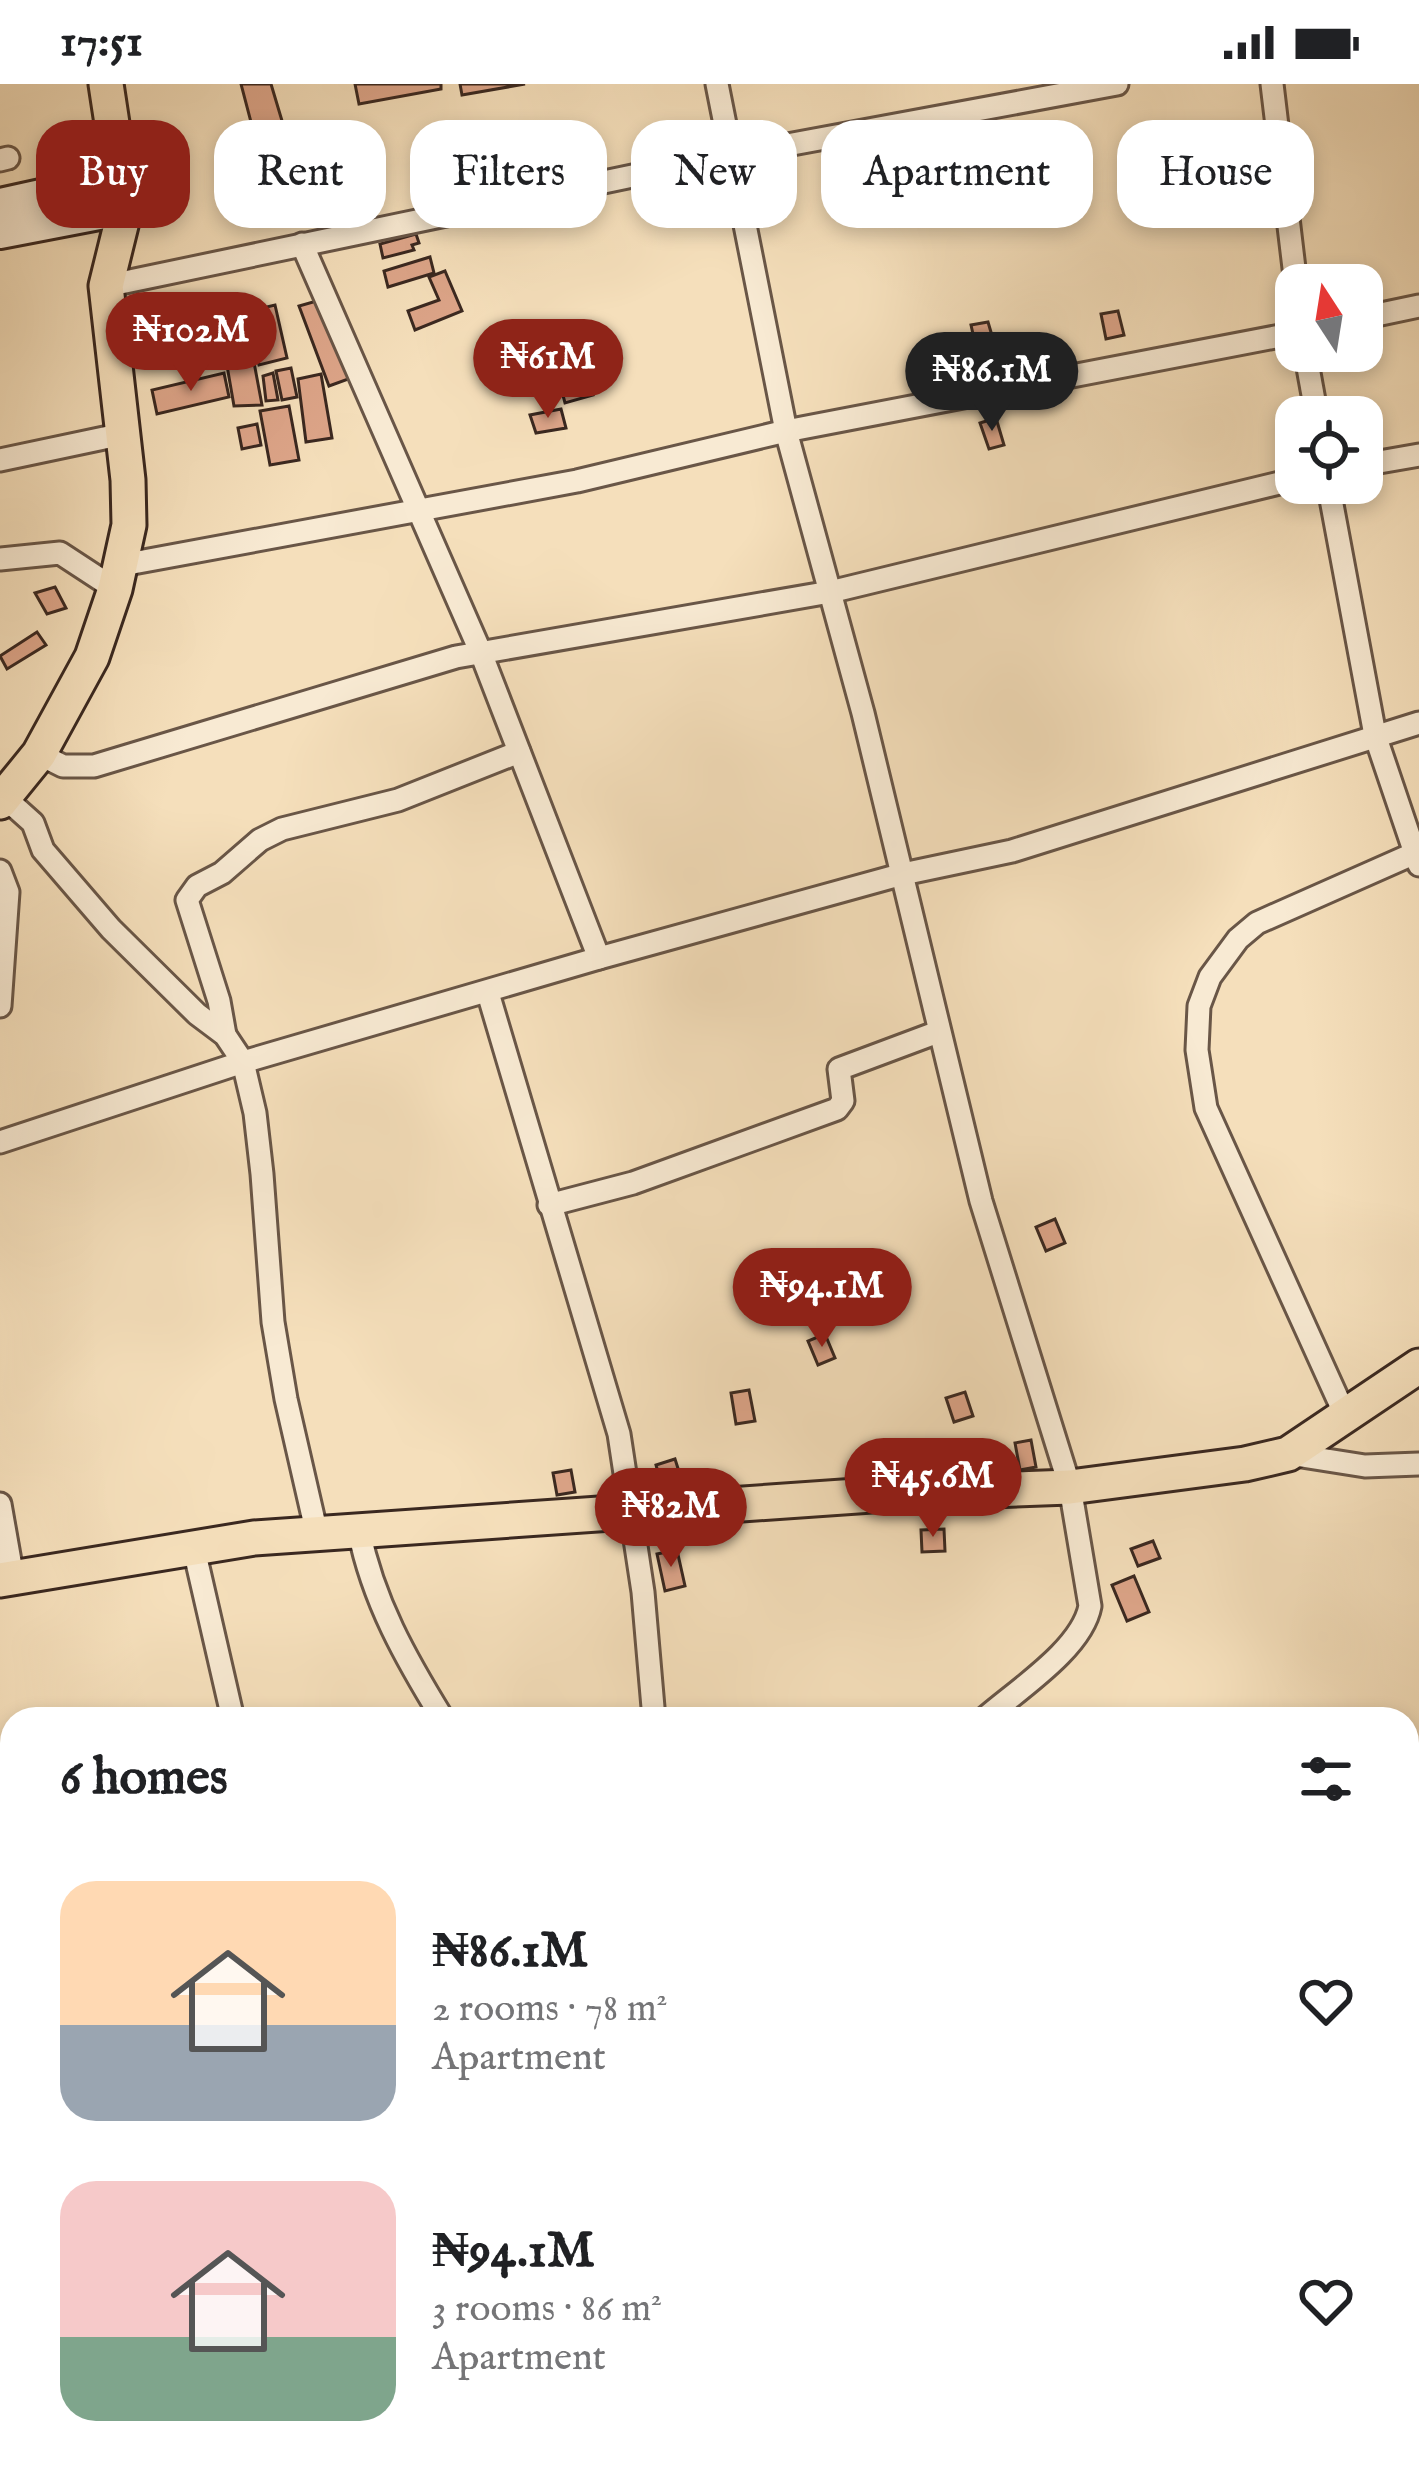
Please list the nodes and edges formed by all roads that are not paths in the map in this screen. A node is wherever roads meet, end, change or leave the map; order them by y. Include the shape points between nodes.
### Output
1 (106, 84) edge
2 (717, 84) edge
3 (1117, 84) edge
4 (1272, 84) edge
5 (111, 120) edge
6 (725, 120) edge
7 (797, 143) edge
8 (631, 176) edge
9 (36, 202) edge
10 (0, 205) edge
11 (36, 221) edge
12 (116, 228) edge
13 (747, 228) edge
14 (0, 233) edge
15 (302, 244) junction
16 (1293, 264) edge
17 (106, 286) junction
18 (1419, 306) edge
19 (1383, 314) edge
20 (1275, 337) edge
21 (786, 431) junction
22 (123, 434) junction
23 (1419, 454) edge
24 (0, 460) edge
25 (1383, 461) edge
26 (1275, 484) edge
27 (1332, 504) edge
28 (419, 510) junction
29 (0, 559) edge
30 (118, 577) junction
31 (830, 592) junction
32 (481, 653) junction
33 (1419, 723) edge
34 (1375, 735) junction
35 (519, 752) junction
36 (39, 754) junction
37 (2, 800) edge
38 (1417, 860) edge
39 (0, 871) edge
40 (903, 874) junction
41 (599, 958) junction
42 (488, 993) junction
43 (0, 1006) edge
44 (938, 1032) junction
45 (225, 1035) junction
46 (243, 1062) junction
47 (0, 1142) edge
48 (549, 1205) junction
49 (1419, 1366) edge
50 (1346, 1417) junction
51 (1288, 1454) junction
52 (1419, 1464) edge
53 (1070, 1486) junction
54 (0, 1504) edge
55 (632, 1511) junction
56 (359, 1532) junction
57 (317, 1534) junction
58 (193, 1545) junction
59 (7, 1579) edge
60 (229, 1707) edge
61 (436, 1707) edge
62 (653, 1707) edge
63 (998, 1707) edge

1 - 5 main road
2 - 6 street
3 - 7 street
4 - 16 street
8 - 15 street
9 - 10 street
11 - 14 street
12 - 17 main road
13 - 21 street
15 - 17 street
15 - 28 street
17 - 22 main road
18 - 19 street
20 - 21 street
21 - 28 street
21 - 31 street
22 - 24 street
22 - 30 main road via 129,525
23 - 25 street
26 - 31 street
27 - 34 street
28 - 30 street
28 - 32 street
29 - 30 street via 60,554
30 - 36 main road via 92,657
31 - 32 street
31 - 40 street
32 - 35 street
32 - 36 street via 94,766 63,766
33 - 34 street
34 - 38 street
34 - 40 street via 1012,851
35 - 41 street
35 - 45 street via 398,800 282,829 197,886 188,900
36 - 37 main road
37 - 45 street via 33,823 44,850 111,928
38 - 50 street via 1257,923 1210,977 1198,1006 1206,1108
39 - 43 street via 8,892
40 - 41 street
40 - 44 street
41 - 42 street
42 - 46 street
42 - 48 street
44 - 48 street via 839,1069 837,1109 633,1184
44 - 53 street
45 - 46 street
46 - 47 street
46 - 57 street via 255,1113 273,1322
48 - 55 street via 619,1434
49 - 50 main road
50 - 51 main road
51 - 52 street via 1365,1466
51 - 53 main road
53 - 55 main road
53 - 63 street via 1087,1625
54 - 59 street
55 - 56 main road
55 - 62 street
56 - 57 main road
56 - 61 street via 388,1625
57 - 58 main road
58 - 59 main road
58 - 60 street

